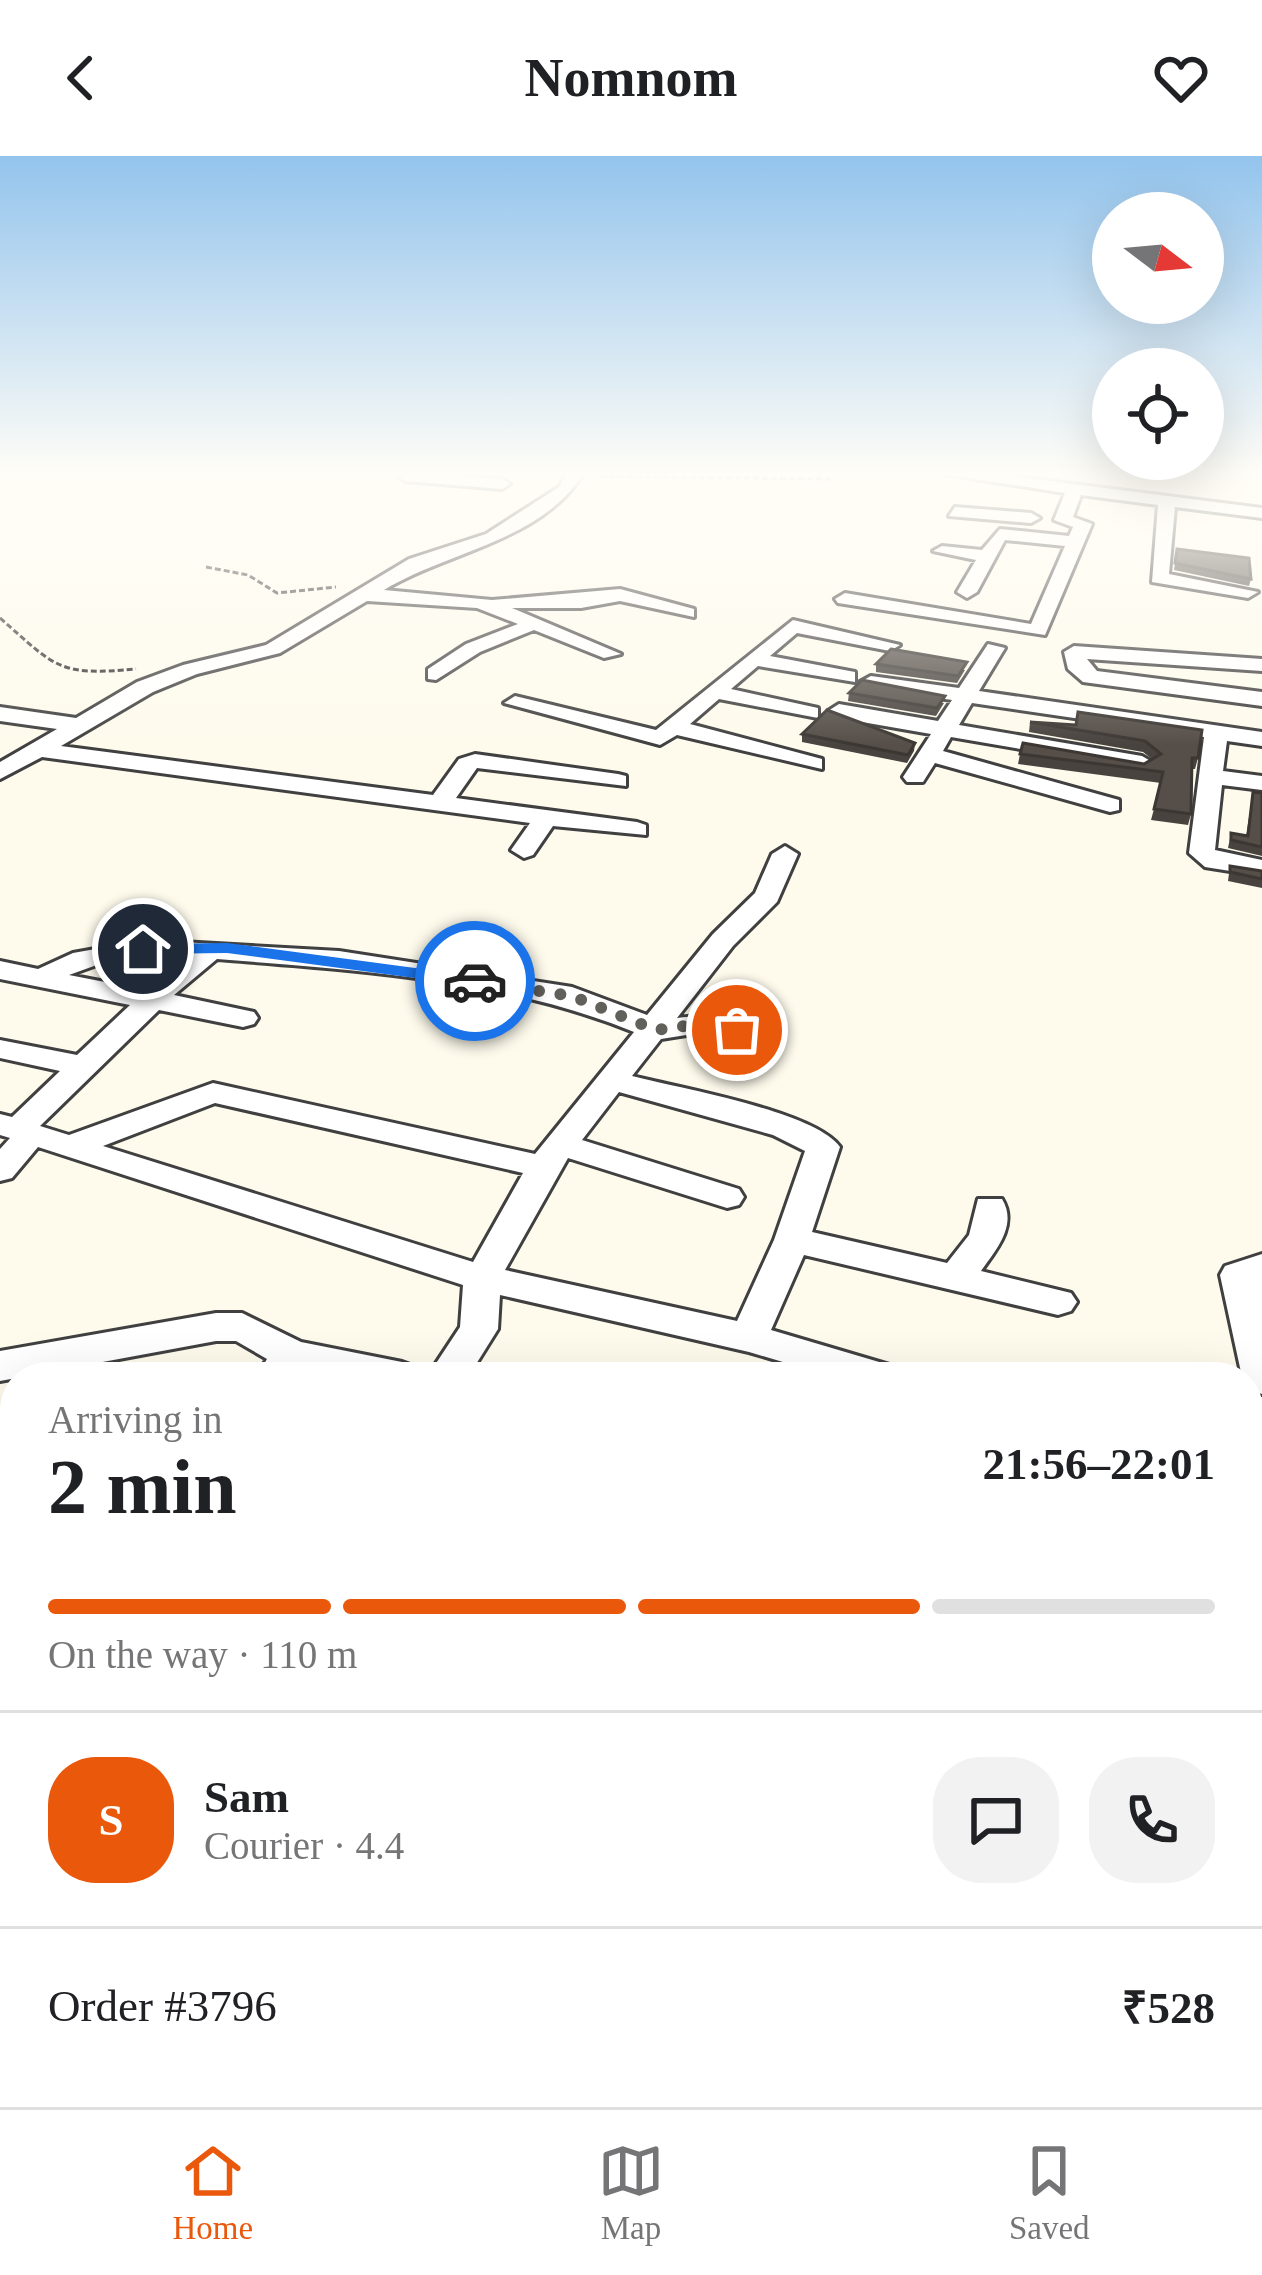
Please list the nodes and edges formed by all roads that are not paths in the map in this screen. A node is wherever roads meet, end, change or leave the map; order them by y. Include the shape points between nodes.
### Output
1 (416, 563) edge
2 (983, 563) edge
3 (1067, 563) edge
4 (1160, 563) edge
5 (967, 592) dead end
6 (1248, 592) dead end
7 (366, 595) junction
8 (845, 599) dead end
9 (480, 602) junction
10 (581, 602) junction
11 (897, 608) junction
12 (687, 613) dead end
13 (649, 616) dead end
14 (531, 622) junction
15 (1039, 631) junction
16 (865, 640) junction
17 (890, 645) edge
18 (995, 648) dead end
19 (1074, 652) junction
20 (611, 654) dead end
21 (753, 659) junction
22 (1255, 665) edge
23 (436, 674) dead end
24 (847, 677) dead end
25 (1112, 681) junction
26 (871, 682) edge
27 (715, 692) junction
28 (1223, 694) junction
29 (1256, 698) edge
30 (515, 703) dead end
31 (839, 711) edge
32 (811, 713) dead end
33 (1133, 713) junction
34 (0, 714) edge
35 (78, 724) junction
36 (949, 726) junction
37 (667, 733) junction
38 (1262, 739) edge
39 (34, 749) junction
40 (1214, 754) junction
41 (1142, 763) edge
42 (814, 764) dead end
43 (0, 772) edge
44 (915, 777) dead end
45 (618, 781) junction
46 (1262, 783) edge
47 (1110, 805) dead end
48 (438, 806) junction
49 (545, 819) junction
50 (593, 824) junction
51 (637, 830) dead end
52 (524, 850) dead end
53 (784, 854) dead end
54 (1262, 868) edge
55 (213, 950) junction
56 (0, 970) edge
57 (43, 978) junction
58 (154, 998) junction
59 (243, 1018) dead end
60 (656, 1030) junction
61 (737, 1030) dead end
62 (0, 1049) edge
63 (83, 1066) junction
64 (616, 1081) junction
65 (16, 1129) edge
66 (70, 1146) junction
67 (552, 1156) junction
68 (0, 1170) edge
69 (727, 1197) dead end
70 (990, 1208) dead end
71 (792, 1240) junction
72 (1262, 1267) edge
73 (957, 1276) junction
74 (482, 1278) junction
75 (1058, 1302) dead end
76 (1254, 1307) edge
77 (749, 1338) junction
78 (23, 1362) edge
79 (279, 1362) edge
80 (458, 1362) edge
81 (831, 1362) edge
82 (1260, 1362) edge

1 - 7 street
2 - 5 street
3 - 15 street
4 - 6 street via 1159,578
7 - 9 street
7 - 35 street via 273,650 190,669
8 - 11 street
9 - 10 street
9 - 14 street
10 - 12 street via 620,595
10 - 13 street
11 - 15 street
11 - 16 street
14 - 20 street
14 - 23 street
15 - 19 street via 1045,646
16 - 17 street
16 - 21 street via 793,626
18 - 36 street
19 - 22 street
19 - 25 street via 1081,672
21 - 24 street
21 - 27 street
22 - 29 street
25 - 28 street
25 - 33 street
26 - 36 street
27 - 32 street
27 - 37 street
28 - 29 street
28 - 33 street
30 - 37 street
31 - 36 street
33 - 36 street
33 - 40 street
34 - 35 street
35 - 39 street
36 - 40 street
36 - 41 street
36 - 44 street
36 - 47 street
37 - 42 street
37 - 45 street
38 - 40 street
39 - 43 street
39 - 48 street
40 - 46 street
40 - 54 street via 1202,853
45 - 48 street via 475,761
45 - 50 street
48 - 49 street
49 - 50 street
49 - 52 street
50 - 51 street
53 - 60 street via 767,896
55 - 57 street via 117,949 70,959
55 - 58 street
55 - 60 street via 339,960 572,996
56 - 57 street
57 - 58 street
58 - 59 street
58 - 63 street
60 - 61 street
60 - 64 street
62 - 63 street
63 - 65 street
64 - 67 street
64 - 71 street via 785,1128 823,1147
65 - 66 street
65 - 68 street
66 - 67 street via 214,1093
66 - 74 street
67 - 69 street
67 - 74 street
70 - 73 street via 988,1237
71 - 73 street
71 - 77 street
72 - 76 street via 1238,1275
73 - 75 street
74 - 77 street
74 - 80 street via 479,1329
76 - 82 street
77 - 81 street
78 - 79 street via 242,1327

